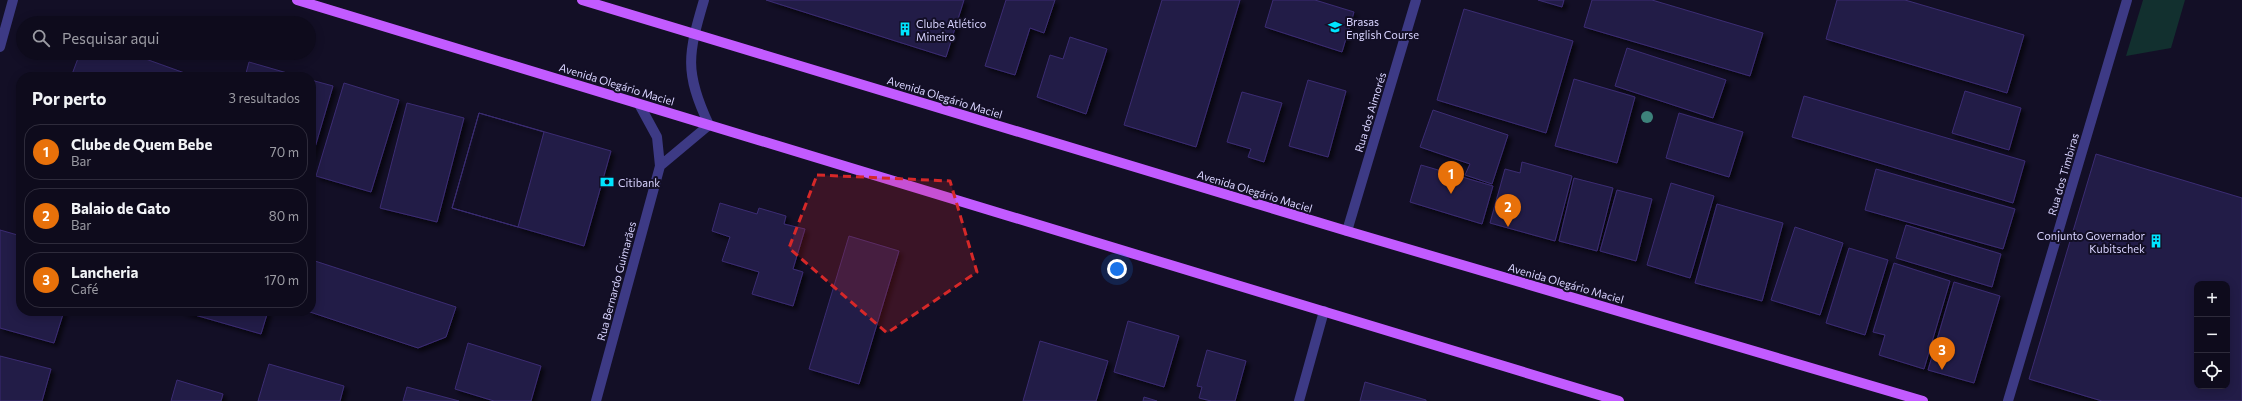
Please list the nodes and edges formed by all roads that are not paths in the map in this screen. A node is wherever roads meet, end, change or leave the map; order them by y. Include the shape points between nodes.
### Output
1 (13, 0) edge
2 (297, 0) edge
3 (582, 0) edge
4 (704, 0) edge
5 (1416, 0) edge
6 (2127, 0) edge
7 (694, 34) junction
8 (0, 47) edge
9 (639, 104) junction
10 (710, 124) junction
11 (660, 166) junction
12 (1347, 231) junction
13 (1324, 311) junction
14 (596, 401) edge
15 (1299, 401) edge
16 (1619, 401) edge
17 (1923, 401) edge
18 (2008, 401) edge

1 - 8 street
2 - 9 main road, Avenida Olegário Maciel
3 - 7 main road, Avenida Olegário Maciel
4 - 7 street
5 - 12 street, Rua dos Aimorés
6 - 18 street, Rua dos Timbiras
7 - 10 street via 690,56 691,80
7 - 12 main road, Avenida Olegário Maciel
9 - 10 main road, Avenida Olegário Maciel
9 - 11 street, Rua Bernardo Guimarães via 657,137
10 - 11 street
10 - 13 main road, Avenida Olegário Maciel
11 - 14 street, Rua Bernardo Guimarães
12 - 17 main road, Avenida Olegário Maciel
13 - 15 street
13 - 16 main road, Avenida Olegário Maciel

